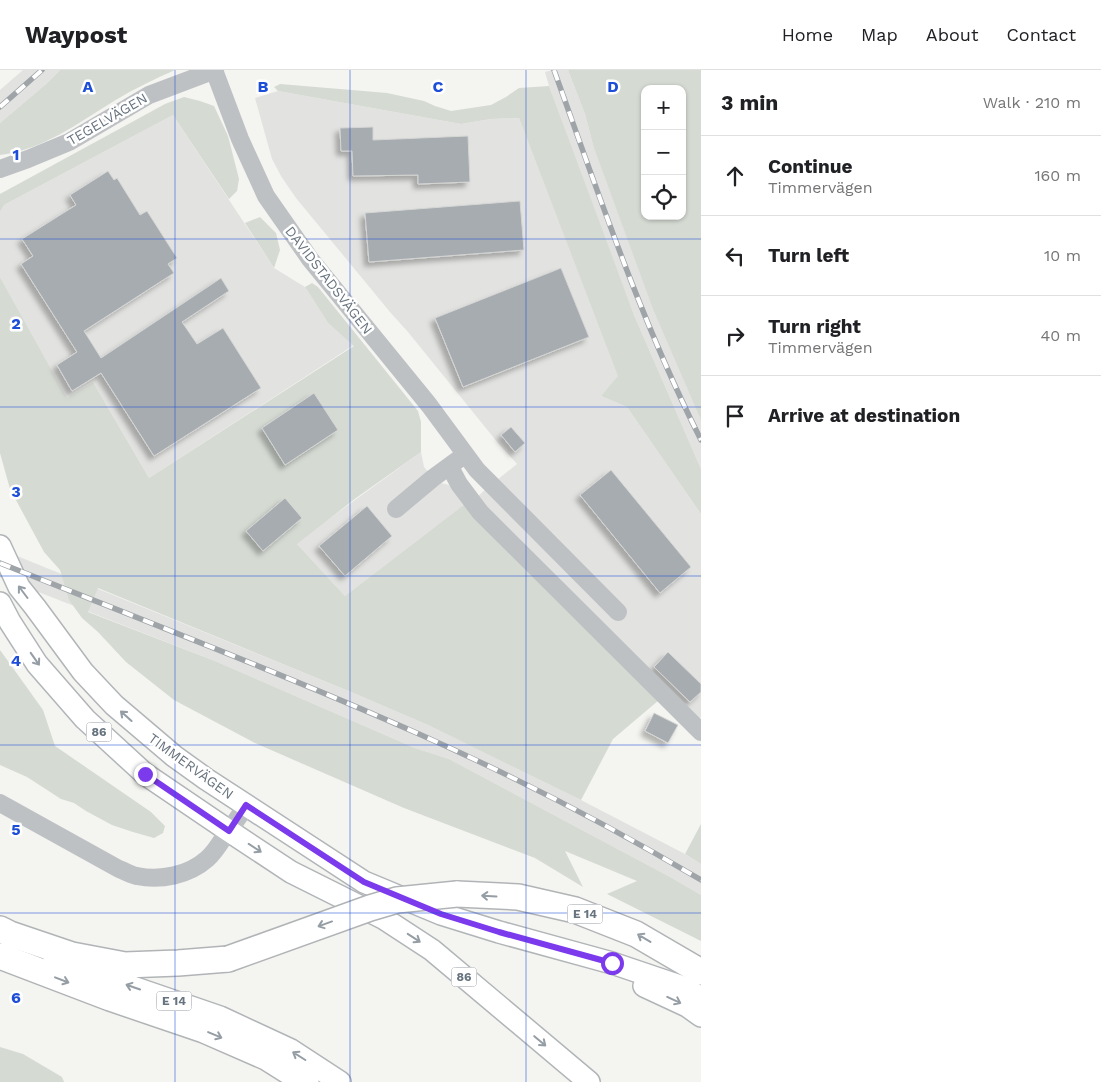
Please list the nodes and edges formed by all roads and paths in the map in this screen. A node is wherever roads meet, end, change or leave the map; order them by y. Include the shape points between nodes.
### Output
1 (211, 71) edge
2 (0, 169) edge
3 (465, 454) junction
4 (450, 467) junction
5 (396, 509) dead end
6 (0, 546) edge
7 (0, 603) edge
8 (618, 612) dead end
9 (701, 732) edge
10 (0, 803) edge
11 (246, 805) junction
12 (229, 831) junction
13 (281, 865) junction
14 (0, 929) edge
15 (0, 937) edge
16 (0, 956) edge
17 (697, 987) edge
18 (701, 1016) edge
19 (306, 1082) edge
20 (340, 1082) edge
21 (589, 1082) edge

1 - 2 street, TEGELVÄGEN via 149,95 69,142
1 - 3 street, DAVIDSTADSVÄGEN via 266,196 310,259 430,405
3 - 4 street
3 - 8 street, DAVIDSTADSVÄGEN via 477,470
4 - 5 street
4 - 9 street via 480,512
11 -> 6 main road, TIMMERVÄGEN / 86 via 174,756 114,705 82,672 19,587
7 -> 12 main road, 86 via 37,664 85,719 145,774
10 - 12 street via 119,869 153,878 182,873 208,859
11 - 12 street
11 - 17 main road, TIMMERVÄGEN / 86 via 364,882 441,914
12 -> 13 main road, 86
13 -> 18 main road via 413,917 648,988
13 -> 21 main road, 86 via 383,918 432,950
17 -> 14 highway, E 14, bridge via 636,934 575,910 518,897 457,894 397,900 228,959 178,963 125,965 72,955
20 -> 15 main road, E 14 via 291,1050 220,1017 33,953
16 -> 19 highway, E 14 via 204,1030 266,1057

